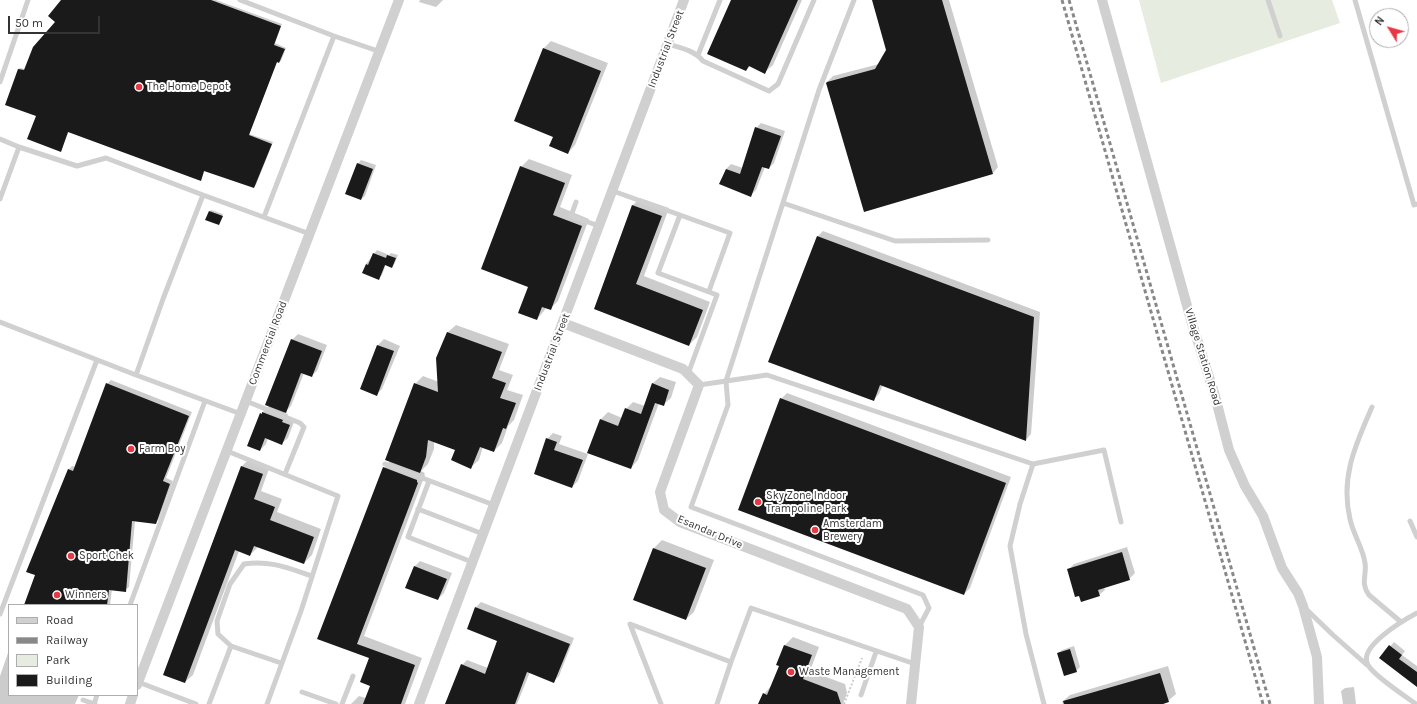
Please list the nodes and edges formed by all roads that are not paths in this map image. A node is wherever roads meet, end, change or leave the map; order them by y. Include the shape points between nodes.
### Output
1 (28, 0) edge
2 (240, 0) edge
3 (399, 0) edge
4 (684, 0) edge
5 (720, 0) edge
6 (814, 0) edge
7 (854, 0) edge
8 (1102, 0) edge
9 (1268, 0) edge
10 (1355, 0) edge
11 (334, 36) junction
12 (1280, 36) dead end
13 (668, 44) junction
14 (378, 50) junction
15 (698, 54) junction
16 (0, 82) edge
17 (0, 139) edge
18 (19, 147) junction
19 (613, 191) junction
20 (203, 195) junction
21 (0, 199) edge
22 (576, 202) dead end
23 (783, 203) junction
24 (1417, 204) edge
25 (680, 215) junction
26 (264, 217) junction
27 (600, 226) junction
28 (310, 234) junction
29 (988, 240) dead end
30 (709, 291) junction
31 (0, 322) edge
32 (563, 323) junction
33 (97, 360) junction
34 (688, 374) junction
35 (136, 375) junction
36 (726, 381) junction
37 (699, 385) junction
38 (205, 401) junction
39 (246, 401) junction
40 (1372, 407) dead end
41 (241, 414) junction
42 (227, 451) junction
43 (385, 464) dead end
44 (1033, 464) junction
45 (285, 474) junction
46 (428, 481) junction
47 (494, 505) junction
48 (418, 509) junction
49 (1121, 522) dead end
50 (1410, 522) dead end
51 (483, 534) junction
52 (1417, 536) edge
53 (472, 562) junction
54 (312, 576) junction
55 (130, 604) edge
56 (1303, 606) junction
57 (1417, 613) edge
58 (0, 614) edge
59 (1401, 622) junction
60 (919, 627) junction
61 (231, 646) junction
62 (876, 652) junction
63 (731, 662) junction
64 (281, 663) junction
65 (915, 664) junction
66 (1367, 664) junction
67 (353, 676) dead end
68 (138, 684) edge
69 (302, 692) dead end
70 (861, 695) dead end
71 (83, 700) dead end
72 (183, 702) edge
73 (95, 704) edge
74 (196, 704) edge
75 (209, 704) edge
76 (267, 704) edge
77 (336, 704) edge
78 (342, 704) edge
79 (418, 704) edge
80 (661, 704) edge
81 (716, 704) edge
82 (912, 704) edge
83 (1044, 704) edge
84 (1319, 704) edge
85 (1416, 704) edge

1 - 16 lane
2 - 11 lane
3 - 14 street, Commercial Road
4 - 13 street, Industrial Street
5 - 15 lane
6 - 15 lane via 778,84 769,91 703,61
7 - 23 lane via 819,90
8 - 56 street, Village Station Road via 1229,450 1244,486 1263,516 1282,568
9 - 12 lane
10 - 24 lane via 1414,205
11 - 14 lane
11 - 26 lane
13 - 15 lane
13 - 19 street, Industrial Street
14 - 28 street, Commercial Road
17 - 18 lane
18 - 20 lane via 77,166 106,158
18 - 21 lane
19 - 25 lane
19 - 27 street, Industrial Street
20 - 26 lane
20 - 35 lane
22 - 27 lane via 571,216
23 - 29 lane via 895,242
23 - 36 lane
25 - 30 lane via 730,233
25 - 30 lane via 658,273
26 - 28 lane
27 - 32 street, Industrial Street
28 - 39 street, Commercial Road
30 - 34 lane via 717,294
31 - 33 lane
32 - 34 street via 683,369
32 - 47 street, Industrial Street
33 - 35 lane
33 - 58 lane
34 - 37 street
35 - 38 lane
36 - 37 lane
36 - 44 lane via 767,375
36 - 60 lane via 728,405 691,507 924,595 929,608
37 - 60 street, Esandar Drive via 660,492 664,510 680,522 907,609
38 - 41 lane
38 - 55 lane
39 - 41 street, Commercial Road
39 - 45 lane via 304,426
40 - 59 lane via 1349,469 1346,490 1348,509 1351,525 1365,562 1365,590
41 - 42 street, Commercial Road
42 - 45 lane
42 - 68 street, Commercial Road
43 - 46 lane
44 - 49 lane via 1104,450
44 - 83 lane via 1010,546 1026,634
45 - 54 lane via 338,496
46 - 47 lane
46 - 48 lane
47 - 51 street, Industrial Street
48 - 51 lane
48 - 53 lane via 408,537
50 - 52 lane
51 - 53 street, Industrial Street
53 - 79 street, Industrial Street
54 - 61 lane via 274,564 244,564 230,584 217,621 218,634
54 - 64 lane
56 - 66 lane
56 - 84 street, Village Station Road via 1317,657
57 - 59 lane
59 - 66 lane via 1371,648 1366,655
60 - 65 street
61 - 64 lane
61 - 75 lane
62 - 63 lane via 751,608
62 - 65 lane
62 - 70 lane
63 - 80 lane via 630,624
63 - 81 lane
64 - 76 lane
65 - 82 street
66 - 85 lane via 1376,674
67 - 78 lane
68 - 72 lane
69 - 77 lane
71 - 73 lane
72 - 74 lane

